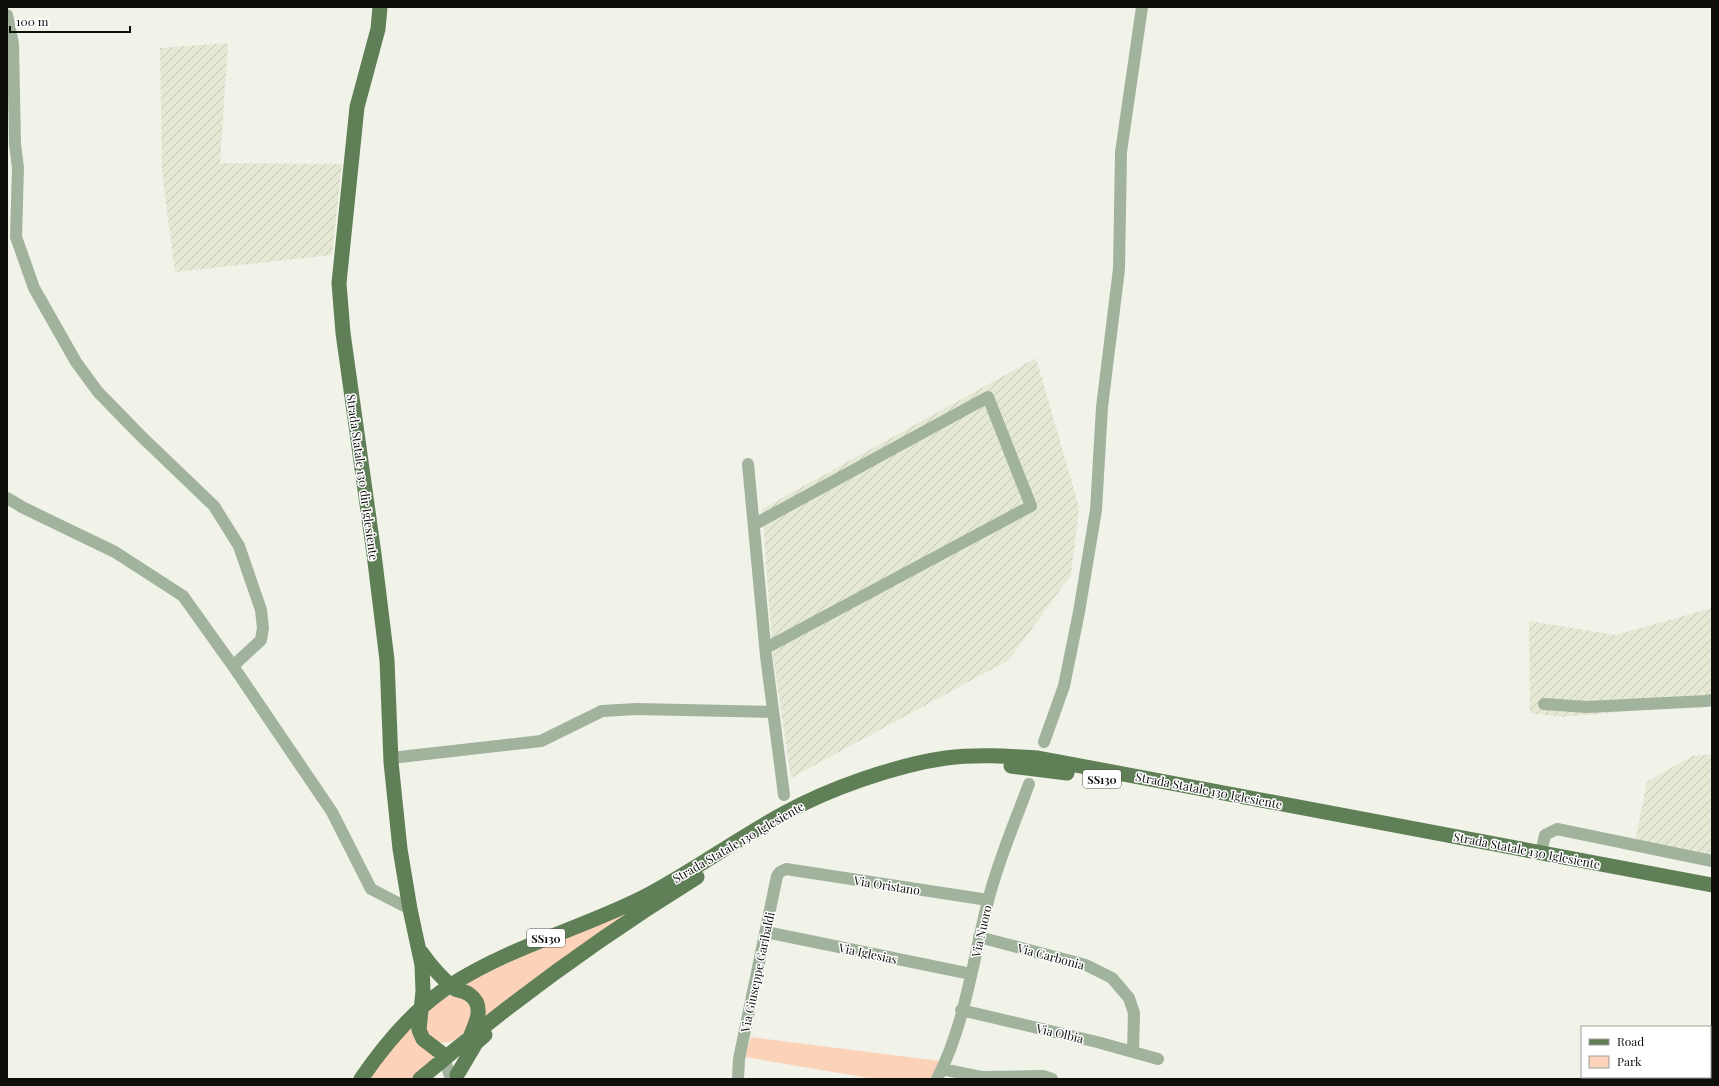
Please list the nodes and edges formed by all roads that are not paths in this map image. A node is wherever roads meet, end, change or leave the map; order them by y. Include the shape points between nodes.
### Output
1 (380, 7) edge
2 (1142, 7) edge
3 (7, 15) edge
4 (748, 464) dead end
5 (7, 498) edge
6 (755, 524) junction
7 (766, 648) junction
8 (233, 666) junction
9 (1712, 700) edge
10 (1544, 704) dead end
11 (773, 712) junction
12 (1044, 742) dead end
13 (391, 758) junction
14 (1028, 784) dead end
15 (784, 795) dead end
16 (1541, 853) junction
17 (1712, 861) edge
18 (786, 869) joint
19 (1712, 885) edge
20 (1712, 894) edge
21 (988, 900) junction
22 (410, 909) junction
23 (766, 932) junction
24 (979, 937) junction
25 (419, 948) junction
26 (971, 974) junction
27 (452, 984) junction
28 (518, 1001) junction
29 (420, 1009) junction
30 (962, 1010) junction
31 (470, 1037) junction
32 (1133, 1052) junction
33 (444, 1058) junction
34 (1158, 1059) dead end
35 (940, 1074) edge
36 (455, 1078) edge
37 (361, 1079) edge
38 (420, 1079) edge
39 (738, 1079) edge
40 (1052, 1079) edge

1 - 13 main road, Strada Statale 130 dir Iglesiente via 378,29 357,107 339,283 343,333 387,660
2 - 12 street via 1121,152 1119,268 1102,407 1096,510 1064,686
3 - 8 street via 12,44 18,168 16,237 34,288 76,362 98,392 214,506 239,546 261,610 263,628 261,640
4 - 6 street
5 - 8 street via 115,552 183,596
6 - 7 street
6 - 7 street via 988,397 1031,506
7 - 11 street
8 - 22 street via 332,812 371,889
9 - 10 street via 1587,707
11 - 13 street via 637,709 602,711 541,741
11 - 15 street
13 - 22 main road, Strada Statale 130 dir Iglesiente via 400,849
14 - 21 street, Via Nuoro
16 - 17 street via 1545,835 1557,829
16 - 19 main road, Strada Statale 130 Iglesiente / SS130
16 - 27 main road, Strada Statale 130 Iglesiente / SS130 via 1038,758 997,755 946,758 889,771 786,812 642,898 542,940
18 - 21 street, Via Oristano
18 - 23 street, Via Giuseppe Garibaldi via 777,876
20 - 28 main road, Strada Statale 130 Iglesiente / SS130 via 1149,786 1034,768 988,764 924,772 839,799 788,820 608,934
21 - 24 street, Via Nuoro
22 - 25 main road, Strada Statale 130 dir Iglesiente
23 - 26 street, Via Iglesias
23 - 39 street, Via Giuseppe Garibaldi via 739,1059
24 - 26 street, Via Nuoro
24 - 32 street, Via Carbonia via 1086,965 1112,978 1129,998 1134,1013
25 - 27 main road, Strada Statale 130 dir Iglesiente via 433,969
25 - 29 main road, Strada Statale 130 dir Iglesiente via 423,991
26 - 30 street, Via Nuoro
27 - 29 main road, Strada Statale 130 Iglesiente / SS130
27 - 31 main road via 456,989 471,995 478,1008 477,1020
28 - 31 main road, Strada Statale 130 Iglesiente / SS130
28 - 36 main road via 508,1017 476,1043
29 - 33 main road via 420,1035
29 - 37 main road, Strada Statale 130 Iglesiente / SS130
30 - 32 street, Via Olbia
30 - 35 street, Via Nuoro
31 - 33 main road, Strada Statale 130 Iglesiente / SS130
31 - 36 street
32 - 34 street, Via Olbia
33 - 36 street
33 - 38 main road, Strada Statale 130 Iglesiente / SS130
35 - 40 street via 980,1077 1043,1076

